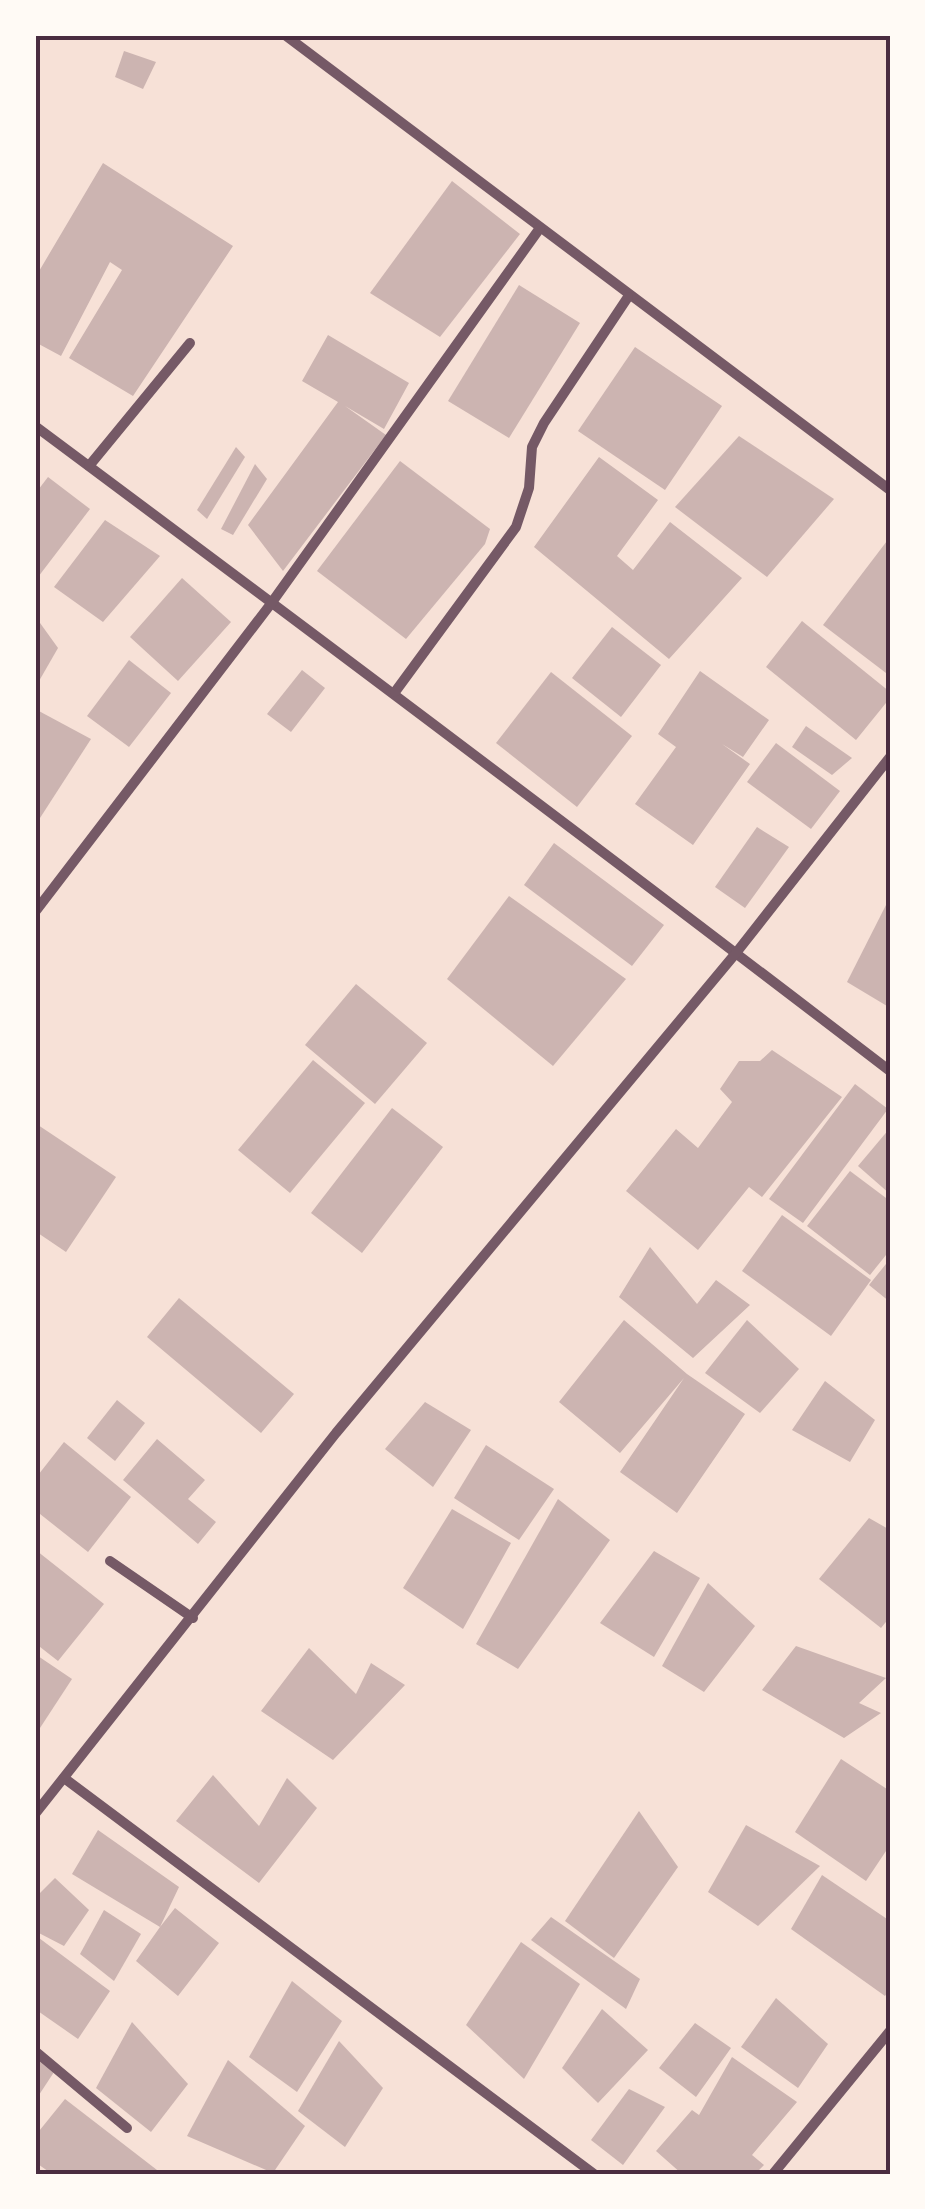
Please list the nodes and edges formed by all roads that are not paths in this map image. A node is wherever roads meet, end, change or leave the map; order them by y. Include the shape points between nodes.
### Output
1 (285, 35) edge
2 (540, 228) junction
3 (628, 296) junction
4 (190, 344) dead end
5 (35, 426) edge
6 (89, 466) junction
7 (890, 490) edge
8 (270, 604) junction
9 (395, 692) junction
10 (890, 756) edge
11 (35, 912) edge
12 (736, 952) junction
13 (890, 1071) edge
14 (110, 1561) dead end
15 (193, 1618) junction
16 (64, 1778) junction
17 (35, 1814) edge
18 (890, 2031) edge
19 (35, 2050) edge
20 (128, 2128) dead end
21 (594, 2174) edge
22 (772, 2174) edge

1 - 2 street
2 - 3 street
2 - 8 street
3 - 7 street
3 - 9 street via 532,447 529,488 516,527
4 - 6 street
5 - 6 street
6 - 8 street
8 - 9 street
8 - 11 street
9 - 12 street
10 - 12 street
12 - 13 street
12 - 15 street via 336,1433
14 - 15 street
15 - 16 street
16 - 17 street
16 - 21 street
18 - 22 street
19 - 20 street

